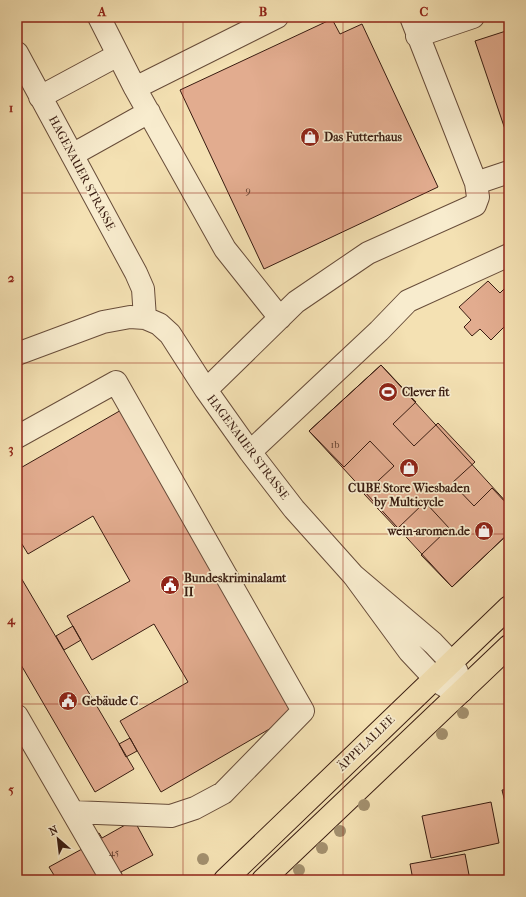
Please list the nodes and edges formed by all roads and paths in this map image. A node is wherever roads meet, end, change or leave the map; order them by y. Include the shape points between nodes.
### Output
1 (99, 17) edge
2 (277, 17) edge
3 (473, 17) edge
4 (414, 26) edge
5 (17, 53) edge
6 (118, 55) junction
7 (135, 88) junction
8 (40, 97) junction
9 (148, 112) junction
10 (72, 155) junction
11 (509, 172) edge
12 (476, 183) junction
13 (509, 255) edge
14 (146, 318) junction
15 (280, 318) junction
16 (17, 354) edge
17 (206, 390) junction
18 (17, 438) edge
19 (250, 452) junction
20 (354, 576) junction
21 (509, 606) edge
22 (509, 646) edge
23 (451, 662) junction
24 (434, 678) junction
25 (462, 690) junction
26 (17, 716) edge
27 (73, 812) junction
28 (112, 880) edge
29 (224, 880) edge
30 (263, 880) edge

1 - 6 street
2 - 7 street
3 - 4 street
4 - 12 street
5 - 8 street, HAGENAUER STRASSE
6 - 7 street
6 - 8 street
7 - 9 street
8 - 10 street, HAGENAUER STRASSE
9 - 10 street
9 - 15 street via 225,249
10 - 14 street, HAGENAUER STRASSE via 136,273 143,289
11 - 12 street
12 - 15 street via 478,197 475,205 368,253 296,302
13 - 19 street via 408,301
14 - 16 street, HAGENAUER STRASSE via 130,317 103,322
14 - 17 street, HAGENAUER STRASSE via 159,324 170,334
15 - 17 street
17 - 19 street, HAGENAUER STRASSE
18 - 27 street via 116,382 303,711 223,793 195,808 171,816
19 - 20 street, HAGENAUER STRASSE via 294,509
20 - 23 street, HAGENAUER STRASSE via 433,643
20 - 24 street, HAGENAUER STRASSE via 409,651
21 - 23 main road, ÄPPELALLEE
22 - 25 main road
23 - 24 main road, ÄPPELALLEE
23 - 25 street, HAGENAUER STRASSE
24 - 25 street, HAGENAUER STRASSE via 450,689
24 - 29 main road, ÄPPELALLEE
25 - 30 main road
26 - 27 street
27 - 28 street

